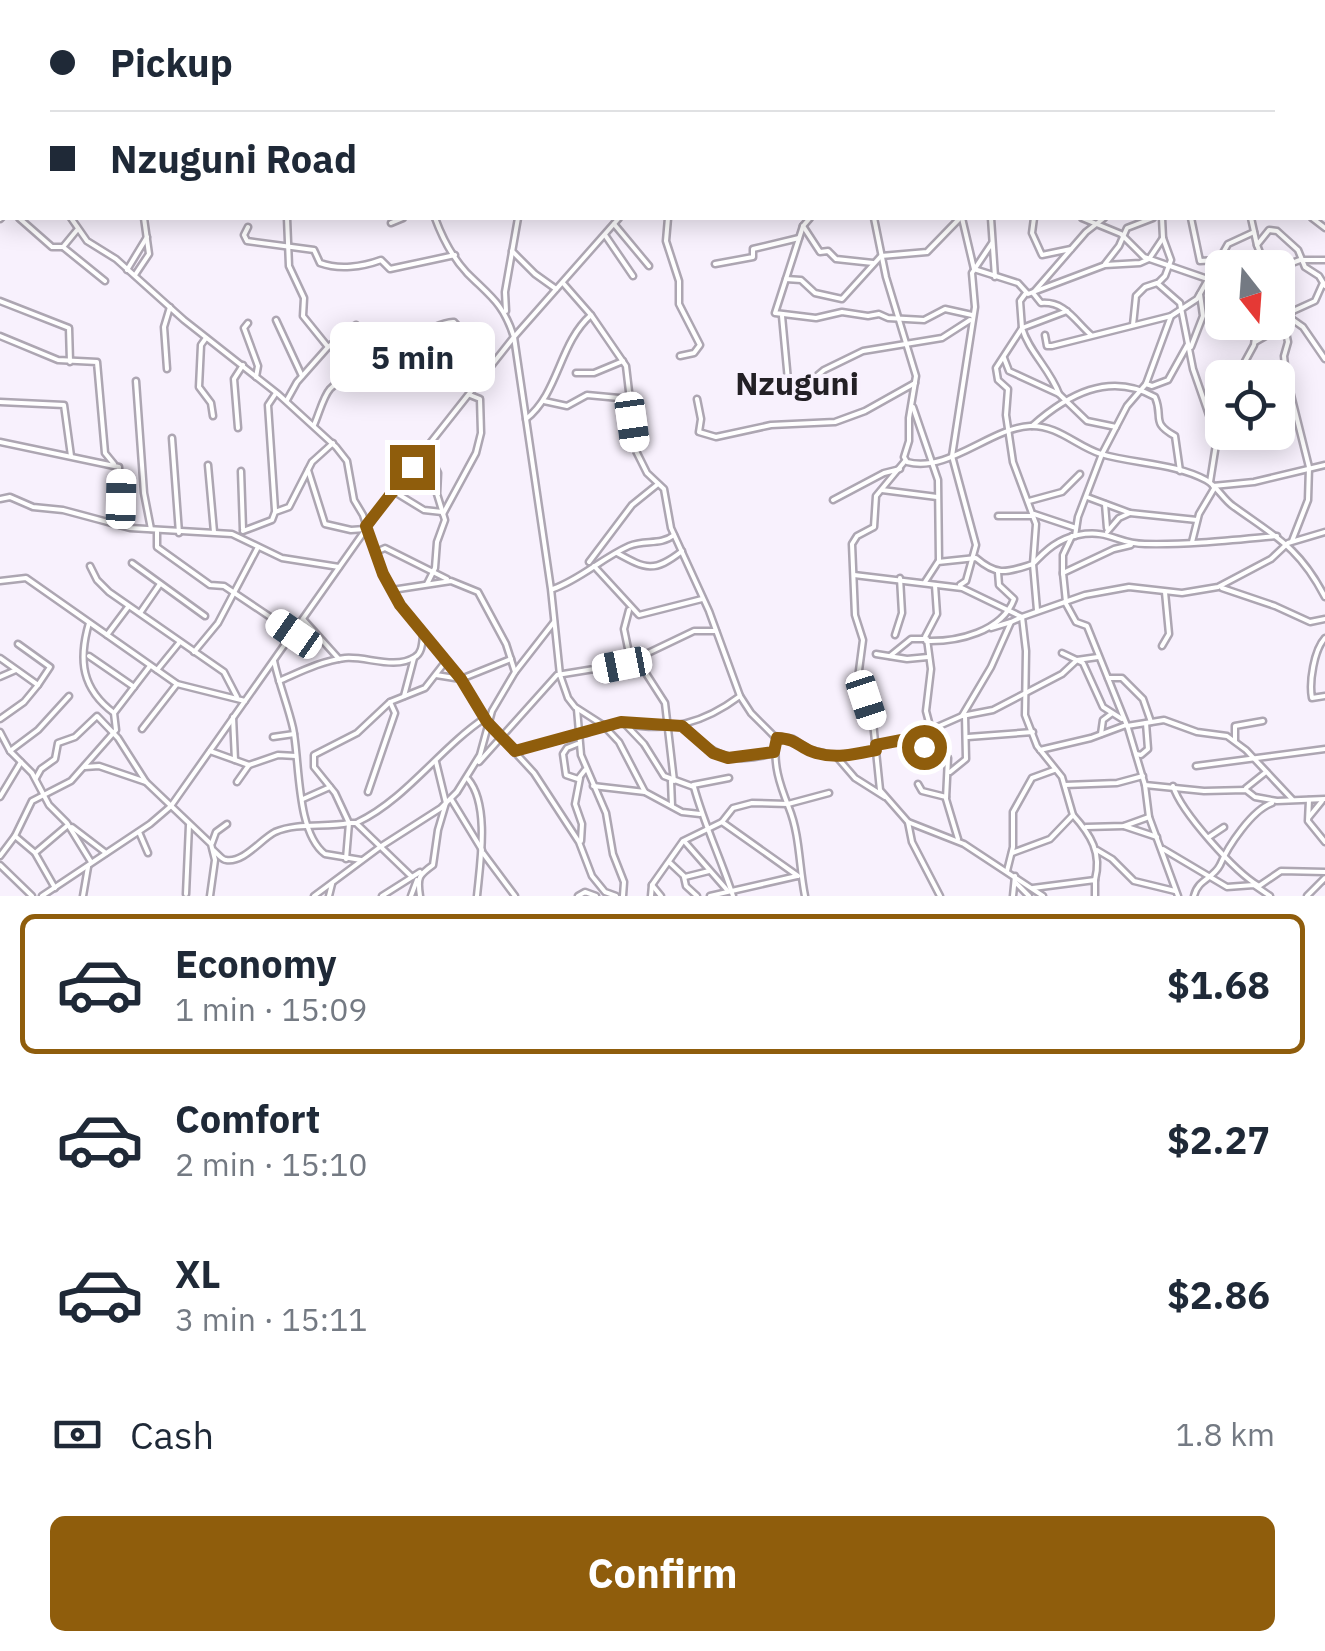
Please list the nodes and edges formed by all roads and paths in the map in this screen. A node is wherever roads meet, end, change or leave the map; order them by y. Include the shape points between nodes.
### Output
1 (21, 220) edge
2 (72, 220) edge
3 (144, 220) edge
4 (287, 220) edge
5 (398, 220) edge
6 (436, 220) edge
7 (518, 220) edge
8 (617, 220) edge
9 (668, 220) edge
10 (874, 220) edge
11 (959, 220) edge
12 (962, 220) edge
13 (992, 220) edge
14 (1034, 220) edge
15 (1087, 220) edge
16 (1101, 220) edge
17 (1147, 220) edge
18 (1162, 220) edge
19 (1191, 220) edge
20 (1252, 220) edge
21 (806, 221) edge
22 (391, 223) dead end
23 (614, 224) junction
24 (1096, 224) junction
25 (248, 227) dead end
26 (77, 230) junction
27 (1254, 232) junction
28 (605, 235) junction
29 (1123, 236) junction
30 (147, 237) junction
31 (800, 238) junction
32 (1164, 238) junction
33 (992, 243) junction
34 (1256, 244) junction
35 (63, 247) junction
36 (290, 248) junction
37 (1071, 249) junction
38 (1226, 250) edge
39 (1258, 250) edge
40 (512, 251) junction
41 (454, 255) junction
42 (881, 256) junction
43 (1150, 259) junction
44 (1302, 260) junction
45 (1325, 260) edge
46 (1205, 261) edge
47 (1295, 262) edge
48 (874, 263) junction
49 (715, 264) dead end
50 (1105, 264) junction
51 (1168, 264) junction
52 (649, 266) dead end
53 (974, 269) junction
54 (128, 270) junction
55 (134, 275) junction
56 (633, 276) dead end
57 (995, 276) junction
58 (786, 279) junction
59 (1205, 279) edge
60 (105, 281) dead end
61 (562, 282) junction
62 (1157, 284) junction
63 (1324, 284) edge
64 (1205, 285) edge
65 (556, 289) junction
66 (1026, 293) junction
67 (1034, 293) junction
68 (1200, 294) junction
69 (0, 301) edge
70 (170, 307) junction
71 (1182, 310) junction
72 (1067, 311) junction
73 (1295, 311) edge
74 (506, 312) junction
75 (782, 314) junction
76 (590, 315) junction
77 (899, 316) junction
78 (1171, 316) junction
79 (971, 317) junction
80 (276, 320) dead end
81 (248, 323) dead end
82 (1295, 323) edge
83 (356, 325) dead end
84 (1134, 325) junction
85 (1022, 328) junction
86 (1045, 335) dead end
87 (1091, 335) junction
88 (0, 336) edge
89 (514, 337) junction
90 (206, 338) junction
91 (1259, 340) edge
92 (906, 342) junction
93 (1255, 342) joint
94 (1188, 343) junction
95 (328, 346) junction
96 (1189, 350) junction
97 (680, 356) dead end
98 (1004, 358) junction
99 (1325, 359) edge
100 (1246, 360) edge
101 (623, 361) junction
102 (70, 362) junction
103 (492, 364) junction
104 (243, 365) junction
105 (167, 369) dead end
106 (576, 373) dead end
107 (302, 376) junction
108 (256, 377) junction
109 (136, 381) dead end
110 (915, 384) junction
111 (1144, 387) junction
112 (276, 392) junction
113 (468, 394) junction
114 (1059, 394) junction
115 (630, 399) junction
116 (697, 399) dead end
117 (544, 401) junction
118 (912, 401) junction
119 (1205, 401) edge
120 (0, 402) edge
121 (286, 402) junction
122 (1066, 402) junction
123 (1295, 412) edge
124 (212, 416) dead end
125 (525, 420) junction
126 (314, 425) junction
127 (1032, 426) junction
128 (238, 428) dead end
129 (1116, 428) junction
130 (1009, 432) junction
131 (172, 438) dead end
132 (0, 442) edge
133 (333, 443) junction
134 (426, 449) junction
135 (1217, 450) edge
136 (1102, 454) junction
137 (71, 456) junction
138 (952, 456) junction
139 (905, 461) junction
140 (930, 462) junction
141 (114, 464) junction
142 (208, 465) dead end
143 (1325, 465) edge
144 (1309, 467) junction
145 (900, 468) junction
146 (308, 470) junction
147 (241, 471) dead end
148 (1180, 471) junction
149 (1080, 474) dead end
150 (659, 483) junction
151 (1213, 485) junction
152 (882, 490) junction
153 (393, 491) junction
154 (1087, 497) junction
155 (938, 498) junction
156 (0, 499) edge
157 (833, 500) dead end
158 (1029, 501) junction
159 (1104, 504) junction
160 (275, 512) junction
161 (443, 513) junction
162 (1130, 513) junction
163 (998, 516) dead end
164 (1034, 516) junction
165 (1197, 520) junction
166 (120, 525) junction
167 (366, 528) junction
168 (1076, 528) junction
169 (154, 530) junction
170 (214, 532) junction
171 (243, 532) junction
172 (1107, 532) junction
173 (1325, 532) edge
174 (179, 533) junction
175 (674, 535) junction
176 (1073, 536) junction
177 (1276, 536) junction
178 (242, 539) junction
179 (1290, 542) junction
180 (1136, 544) junction
181 (1192, 544) junction
182 (258, 547) junction
183 (682, 551) junction
184 (376, 552) junction
185 (616, 553) junction
186 (974, 558) junction
187 (939, 561) junction
188 (132, 563) dead end
189 (592, 564) junction
190 (1033, 564) junction
191 (90, 566) dead end
192 (339, 566) junction
193 (433, 572) junction
194 (998, 572) junction
195 (1062, 574) junction
196 (854, 575) junction
197 (900, 578) junction
198 (0, 580) edge
199 (450, 581) junction
200 (924, 582) junction
201 (160, 584) junction
202 (428, 584) junction
203 (935, 585) junction
204 (957, 587) junction
205 (1218, 587) junction
206 (552, 589) junction
207 (392, 590) junction
208 (234, 592) junction
209 (1165, 592) junction
210 (1325, 596) edge
211 (702, 599) junction
212 (1066, 602) junction
213 (128, 606) junction
214 (630, 607) junction
215 (1008, 610) junction
216 (1038, 610) junction
217 (140, 613) junction
218 (205, 616) dead end
219 (1022, 617) junction
220 (303, 619) junction
221 (1325, 619) edge
222 (554, 622) junction
223 (1011, 622) junction
224 (89, 623) junction
225 (988, 629) junction
226 (716, 631) junction
227 (294, 634) junction
228 (895, 634) dead end
229 (107, 635) junction
230 (423, 636) junction
231 (1325, 638) edge
232 (926, 639) junction
233 (179, 642) junction
234 (18, 644) dead end
235 (1162, 646) dead end
236 (194, 652) junction
237 (1062, 652) dead end
238 (876, 654) dead end
239 (89, 656) dead end
240 (890, 656) junction
241 (928, 657) junction
242 (1098, 657) junction
243 (0, 658) edge
244 (414, 658) junction
245 (339, 659) junction
246 (511, 659) junction
247 (274, 660) junction
248 (1078, 660) junction
249 (638, 661) junction
250 (446, 662) junction
251 (631, 663) junction
252 (150, 666) junction
253 (16, 670) junction
254 (157, 670) junction
255 (515, 672) junction
256 (436, 675) junction
257 (560, 675) junction
258 (0, 677) edge
259 (1108, 678) junction
260 (461, 679) junction
261 (278, 681) junction
262 (176, 684) junction
263 (38, 685) junction
264 (134, 686) junction
265 (1024, 694) junction
266 (69, 696) dead end
267 (404, 696) junction
268 (740, 696) junction
269 (1325, 696) edge
270 (236, 697) junction
271 (245, 701) junction
272 (390, 702) junction
273 (578, 709) junction
274 (114, 712) junction
275 (1114, 713) junction
276 (963, 716) junction
277 (0, 718) edge
278 (233, 718) junction
279 (486, 720) junction
280 (1263, 720) dead end
281 (1149, 722) junction
282 (624, 723) junction
283 (1125, 724) junction
284 (603, 725) junction
285 (666, 726) junction
286 (682, 726) junction
287 (142, 729) dead end
288 (931, 730) junction
289 (0, 732) edge
290 (1033, 732) junction
291 (113, 734) junction
292 (294, 734) junction
293 (1102, 734) junction
294 (579, 735) junction
295 (968, 736) junction
296 (274, 737) dead end
297 (777, 738) junction
298 (912, 738) junction
299 (501, 739) junction
300 (1235, 741) junction
301 (580, 744) junction
302 (5, 747) edge
303 (876, 748) junction
304 (1039, 750) junction
305 (1325, 750) edge
306 (210, 751) junction
307 (515, 751) junction
308 (774, 752) junction
309 (1136, 754) junction
310 (296, 756) junction
311 (836, 756) junction
312 (1253, 758) junction
313 (234, 760) junction
314 (436, 760) junction
315 (20, 762) junction
316 (477, 762) junction
317 (249, 765) junction
318 (1196, 766) dead end
319 (85, 767) junction
320 (586, 770) junction
321 (1054, 770) junction
322 (1266, 772) junction
323 (949, 773) junction
324 (1142, 776) junction
325 (36, 778) junction
326 (580, 778) junction
327 (729, 778) dead end
328 (468, 779) junction
329 (672, 781) junction
330 (146, 782) junction
331 (238, 782) dead end
332 (918, 784) dead end
333 (693, 785) junction
334 (1065, 785) junction
335 (1145, 785) junction
336 (593, 786) junction
337 (1173, 786) junction
338 (330, 787) junction
339 (1242, 790) junction
340 (368, 792) dead end
341 (644, 792) junction
342 (829, 793) dead end
343 (0, 796) edge
344 (44, 796) junction
345 (946, 797) junction
346 (885, 798) junction
347 (1324, 799) edge
348 (303, 800) junction
349 (1293, 800) junction
350 (1309, 800) junction
351 (449, 801) junction
352 (1277, 801) junction
353 (788, 804) junction
354 (170, 806) junction
355 (672, 806) junction
356 (700, 814) junction
357 (1072, 816) junction
358 (1309, 816) junction
359 (1148, 817) junction
360 (722, 822) junction
361 (908, 822) junction
362 (352, 823) junction
363 (227, 824) dead end
364 (68, 825) junction
365 (188, 825) junction
366 (308, 826) junction
367 (1124, 826) junction
368 (709, 827) junction
369 (1084, 827) junction
370 (1224, 827) dead end
371 (139, 832) junction
372 (15, 836) junction
373 (1210, 837) junction
374 (1158, 838) junction
375 (959, 841) junction
376 (683, 842) junction
377 (1325, 842) edge
378 (3, 846) edge
379 (212, 847) junction
380 (380, 847) junction
381 (581, 847) junction
382 (1163, 848) junction
383 (1098, 850) junction
384 (148, 852) dead end
385 (483, 852) junction
386 (35, 853) junction
387 (106, 853) junction
388 (1012, 853) junction
389 (1222, 854) junction
390 (0, 856) edge
391 (346, 859) junction
392 (362, 860) junction
393 (668, 862) junction
394 (0, 865) edge
395 (90, 866) junction
396 (711, 870) junction
397 (1008, 871) junction
398 (3, 872) edge
399 (1210, 875) junction
400 (1325, 875) edge
401 (799, 876) junction
402 (684, 877) junction
403 (414, 878) junction
404 (1014, 878) junction
405 (1095, 880) junction
406 (332, 884) junction
407 (652, 885) junction
408 (1259, 886) junction
409 (55, 888) junction
410 (1032, 888) junction
411 (733, 893) edge
412 (186, 894) edge
413 (1177, 894) edge
414 (32, 896) edge
415 (42, 896) edge
416 (83, 896) edge
417 (210, 896) edge
418 (314, 896) edge
419 (329, 896) edge
420 (382, 896) edge
421 (410, 896) edge
422 (420, 896) edge
423 (477, 896) edge
424 (515, 896) edge
425 (578, 896) edge
426 (596, 896) edge
427 (613, 896) edge
428 (651, 896) edge
429 (661, 896) edge
430 (697, 896) edge
431 (710, 896) edge
432 (804, 896) edge
433 (940, 896) edge
434 (1013, 896) edge
435 (1029, 896) edge
436 (1043, 896) edge
437 (1095, 896) edge
438 (1194, 896) edge
439 (1270, 896) edge
440 (1307, 896) edge

1 - 35 street via 50,246
2 - 26 street
3 - 30 street
4 - 36 street
5 - 22 street
6 - 41 street
7 - 40 street
8 - 23 street
9 - 97 street via 679,304 700,345
10 - 42 street
11 - 42 street via 926,252
12 - 53 street
13 - 33 street
14 - 37 street via 1033,239 1042,255
15 - 24 street
16 - 24 street
17 - 29 street
18 - 32 street
19 - 46 street
20 - 27 street
21 - 31 street
21 - 48 street via 820,252
23 - 28 street
23 - 52 street
24 - 29 street
24 - 37 street
25 - 36 street via 247,241
26 - 35 street
26 - 54 street
27 - 34 street
27 - 38 street via 1235,238
28 - 56 street
28 - 61 street
29 - 43 street
29 - 50 street
30 - 54 street
30 - 55 street via 148,256
31 - 49 street
31 - 58 street
32 - 43 street
32 - 51 street
33 - 53 street
33 - 57 street
34 - 39 street
34 - 44 street via 1272,229
35 - 60 street
36 - 41 street via 314,250 327,266 381,260 390,269
36 - 95 street via 289,266 304,298 302,316
37 - 67 street
40 - 65 street
40 - 74 street
41 - 74 street
42 - 48 street
42 - 77 street
43 - 50 street
43 - 51 street
44 - 45 street
44 - 47 street
44 - 63 street
48 - 58 street via 838,300
50 - 67 street
51 - 59 street
51 - 62 street
53 - 57 street
53 - 79 street
54 - 55 street
55 - 70 street
57 - 66 street
58 - 75 street via 775,314
61 - 65 street
61 - 76 street
62 - 71 street
62 - 84 street via 1136,296
63 - 73 street via 1315,300
64 - 68 street
65 - 89 street
66 - 67 street
66 - 85 street via 1020,301
67 - 72 street via 1040,303
68 - 71 street
68 - 96 street via 1203,316
69 - 102 street via 69,328
70 - 90 street
70 - 105 street via 164,327
71 - 78 street
71 - 94 street
72 - 85 street
72 - 87 street
74 - 89 street
75 - 77 street
75 - 92 street via 789,391 863,351
76 - 101 street
76 - 117 street
77 - 79 street via 924,320 945,309
77 - 92 street
78 - 84 street
78 - 111 street
79 - 92 street via 942,338
79 - 138 street
80 - 107 street
81 - 108 street
82 - 99 street
83 - 95 street
84 - 87 street
85 - 98 street
85 - 114 street
86 - 87 street via 1048,346
88 - 102 street
89 - 103 street
89 - 125 street
90 - 104 street
90 - 124 street via 199,387
91 - 93 street
92 - 110 street
93 - 100 street
94 - 96 street
94 - 111 street via 1168,380
95 - 107 street
96 - 119 street
98 - 114 street via 1009,371
98 - 130 street via 996,368 1008,389
101 - 106 street
101 - 115 street
102 - 141 street via 97,362 105,453
103 - 113 street
103 - 126 street via 454,322 437,324 330,390
104 - 108 street
104 - 128 street via 234,379
107 - 121 street
108 - 112 street
109 - 169 street via 146,508
110 - 116 street via 835,422 771,425 716,437 699,432
110 - 118 street
111 - 122 street via 1095,387
111 - 129 street
111 - 148 street via 1155,397 1158,421 1175,436
112 - 121 street
112 - 160 street via 268,404
113 - 134 street
113 - 161 street via 480,399 480,440
114 - 122 street
115 - 117 street via 587,394 567,406
115 - 150 street via 636,451
117 - 125 street
118 - 139 street
118 - 140 street
120 - 137 street via 64,406
121 - 126 street
122 - 127 street
122 - 129 street via 1088,421
123 - 144 street
125 - 206 street
126 - 133 street
127 - 130 street
127 - 136 street via 1056,430
129 - 136 street
130 - 138 street
130 - 158 street
131 - 174 street
132 - 137 street
133 - 146 street
133 - 167 street via 347,461
134 - 153 street
134 - 161 street via 438,473
135 - 151 street
136 - 148 street
136 - 154 street
137 - 141 street
138 - 140 street
138 - 186 street
139 - 140 street
139 - 145 street
140 - 155 street
141 - 166 street via 121,473
142 - 170 street
143 - 144 street
144 - 151 street
144 - 179 street via 1308,500
145 - 152 street
145 - 157 street
146 - 160 street via 289,507
146 - 167 street via 325,524
147 - 171 street
148 - 151 street
149 - 158 street via 1062,492
150 - 175 street
150 - 189 street via 632,504
151 - 165 street
151 - 177 street
152 - 155 street
152 - 196 street via 874,527 852,544
153 - 161 street
153 - 167 street
154 - 159 street
154 - 168 street
155 - 187 street
156 - 166 street
158 - 164 street
159 - 162 street
159 - 172 street
160 - 171 street via 272,520
161 - 193 street
162 - 165 street
162 - 172 street
163 - 164 street
164 - 168 street
164 - 190 street
165 - 181 street
166 - 169 street
167 - 184 street
167 - 192 street
168 - 176 street
169 - 174 street
169 - 208 street via 157,547 210,585
170 - 174 street
170 - 178 street
171 - 178 street
172 - 176 street
172 - 180 street
173 - 179 street
175 - 183 street
175 - 185 street
176 - 190 street
176 - 195 street
177 - 179 street
177 - 181 street
178 - 182 street
179 - 205 street
179 - 210 street
180 - 181 street
180 - 195 street
182 - 192 street via 292,561
182 - 208 street
183 - 185 street via 644,568
183 - 211 street
184 - 193 street via 385,548
184 - 207 street
185 - 189 street
186 - 187 street
186 - 194 street
186 - 204 street
187 - 200 street
188 - 201 street
189 - 206 street via 578,579
189 - 214 street
190 - 194 street
190 - 216 street
191 - 213 street via 104,588
192 - 220 street
193 - 199 street
193 - 202 street
194 - 215 street via 999,585 1014,599
195 - 212 street
196 - 197 street
196 - 303 street via 855,615 864,640 858,678
197 - 200 street
197 - 228 street via 902,614
198 - 224 street via 26,578
199 - 202 street
199 - 246 street via 484,599
200 - 203 street
201 - 217 street
201 - 218 street
202 - 207 street
203 - 204 street
203 - 232 street via 937,614
204 - 215 street
205 - 209 street
205 - 221 street via 1310,622
206 - 222 street
207 - 230 street
208 - 227 street
208 - 236 street
209 - 212 street via 1129,587
209 - 235 street via 1169,634
211 - 214 street via 642,616
211 - 226 street
212 - 216 street
212 - 242 street via 1076,622 1088,626
213 - 217 street
213 - 229 street
214 - 251 street via 624,646
215 - 219 street
215 - 225 street
216 - 219 street
217 - 233 street
219 - 223 street
219 - 265 street
220 - 227 street
220 - 245 street
222 - 255 street
222 - 257 street
223 - 225 street
223 - 276 street
224 - 229 street
224 - 274 street via 86,677 93,696
225 - 232 street via 947,642
226 - 249 street via 692,632
226 - 268 street
227 - 247 street
229 - 252 street
230 - 244 street
230 - 250 street
231 - 269 street via 1310,698
232 - 240 street via 905,642
232 - 241 street
233 - 236 street
233 - 254 street
234 - 263 street via 50,667
236 - 270 street via 227,675
237 - 248 street
238 - 240 street
239 - 264 street
240 - 241 street
241 - 288 street
242 - 248 street
242 - 259 street
243 - 253 street
244 - 245 street
244 - 267 street
245 - 261 street
246 - 255 street
246 - 260 street
247 - 261 street
247 - 271 street
248 - 265 street
248 - 275 street via 1103,707
249 - 251 street
249 - 285 street via 664,699
250 - 256 street
250 - 260 street
251 - 257 street
252 - 254 street
252 - 264 street
253 - 258 street
253 - 263 street
254 - 262 street
255 - 279 street
256 - 260 street
256 - 267 street
257 - 273 street
257 - 299 street
259 - 281 street via 1122,678 1138,693
259 - 283 street
260 - 279 street
261 - 292 street
262 - 270 street
262 - 287 street
263 - 277 street
264 - 274 street
265 - 276 street
265 - 290 street
266 - 302 street via 38,730
267 - 272 street
268 - 286 street
268 - 297 street
270 - 271 street
271 - 278 street
272 - 338 street via 357,733 316,752 314,767
272 - 340 street via 394,713
273 - 284 street
273 - 294 street
274 - 291 street
275 - 283 street
275 - 293 street via 1103,720
276 - 288 street
276 - 295 street
278 - 306 street
278 - 313 street
279 - 299 street
279 - 314 street
279 - 316 street
280 - 300 street via 1235,726
281 - 283 street
281 - 300 street via 1171,721
281 - 309 street via 1148,749
282 - 284 street
282 - 285 street
282 - 329 street
283 - 293 street
283 - 309 street
284 - 294 street
284 - 341 street
285 - 286 street
285 - 329 street
286 - 308 street via 722,757
288 - 298 street
289 - 302 street
290 - 295 street
290 - 304 street
291 - 319 street
291 - 325 street via 94,715 58,743 55,759
291 - 330 street
292 - 296 street
292 - 310 street
293 - 304 street
294 - 301 street
294 - 307 street
295 - 323 street via 966,759
297 - 308 street
297 - 311 street
298 - 303 street
298 - 323 street via 947,756
299 - 307 street
299 - 316 street
300 - 312 street
301 - 320 street
301 - 326 street via 566,749 563,762 568,778
302 - 315 street
303 - 311 street
303 - 346 street
304 - 321 street
305 - 312 street
306 - 313 street
306 - 354 street
307 - 381 street
308 - 353 street
309 - 324 street
310 - 317 street
310 - 348 street
311 - 346 street
312 - 318 street
312 - 322 street
313 - 317 street
314 - 351 street
314 - 362 street via 387,805
315 - 325 street
315 - 343 street
316 - 328 street
317 - 331 street
319 - 330 street
319 - 344 street
320 - 326 street
320 - 336 street
321 - 334 street
321 - 388 street via 1032,778 1020,796 1012,814
322 - 339 street
322 - 349 street
323 - 345 street
324 - 334 street
324 - 335 street
325 - 344 street
326 - 381 street via 575,806
327 - 333 street
328 - 351 street
328 - 385 street via 476,791
329 - 333 street
329 - 355 street
330 - 354 street
332 - 345 street
333 - 356 street
334 - 357 street
335 - 337 street
335 - 359 street
336 - 341 street
336 - 427 street via 624,882
337 - 339 street
337 - 373 street
338 - 348 street
338 - 362 street
339 - 352 street
341 - 355 street
342 - 353 street
344 - 364 street
344 - 372 street via 30,804
345 - 375 street
346 - 361 street
347 - 350 street
347 - 358 street
348 - 366 street
349 - 350 street
349 - 352 street
350 - 358 street
351 - 380 street
351 - 385 street
351 - 403 street via 433,864
352 - 389 street via 1259,809
353 - 360 street via 752,803 734,808
353 - 401 street
354 - 365 street
354 - 371 street
355 - 356 street
356 - 368 street
357 - 369 street
357 - 388 street via 1050,839
358 - 377 street
359 - 367 street
359 - 374 street
360 - 368 street
360 - 401 street
361 - 375 street
361 - 433 street
362 - 366 street
362 - 380 street
362 - 391 street
363 - 379 street
364 - 386 street
364 - 387 street
364 - 395 street
365 - 379 street
365 - 412 street
366 - 379 street via 274,833 230,860
366 - 391 street via 322,852
367 - 369 street
367 - 374 street
368 - 376 street
368 - 411 street
369 - 383 street
370 - 373 street
371 - 384 street
371 - 387 street
372 - 378 street
372 - 386 street
373 - 389 street
374 - 382 street
375 - 397 street
376 - 393 street
376 - 396 street
378 - 390 street
379 - 417 street
380 - 392 street
380 - 403 street
381 - 427 street via 592,876
382 - 399 street
382 - 413 street
383 - 405 street
383 - 413 street via 1134,881
385 - 423 street
385 - 424 street
386 - 409 street
387 - 395 street
388 - 397 street
389 - 399 street
389 - 408 street
391 - 392 street
392 - 406 street
393 - 402 street
393 - 407 street
394 - 398 street
395 - 409 street
395 - 416 street
396 - 402 street
396 - 411 street
397 - 404 street
398 - 414 street
399 - 408 street via 1233,889
399 - 438 street
400 - 408 street via 1281,871
400 - 440 street
401 - 411 street
401 - 432 street
402 - 430 street
403 - 420 street
403 - 421 street
403 - 422 street
404 - 410 street
404 - 434 street
404 - 435 street
405 - 410 street
405 - 437 street
406 - 418 street
406 - 419 street
407 - 428 street
407 - 429 street
408 - 439 street
409 - 415 street
410 - 436 street
411 - 431 street
425 - 426 street

